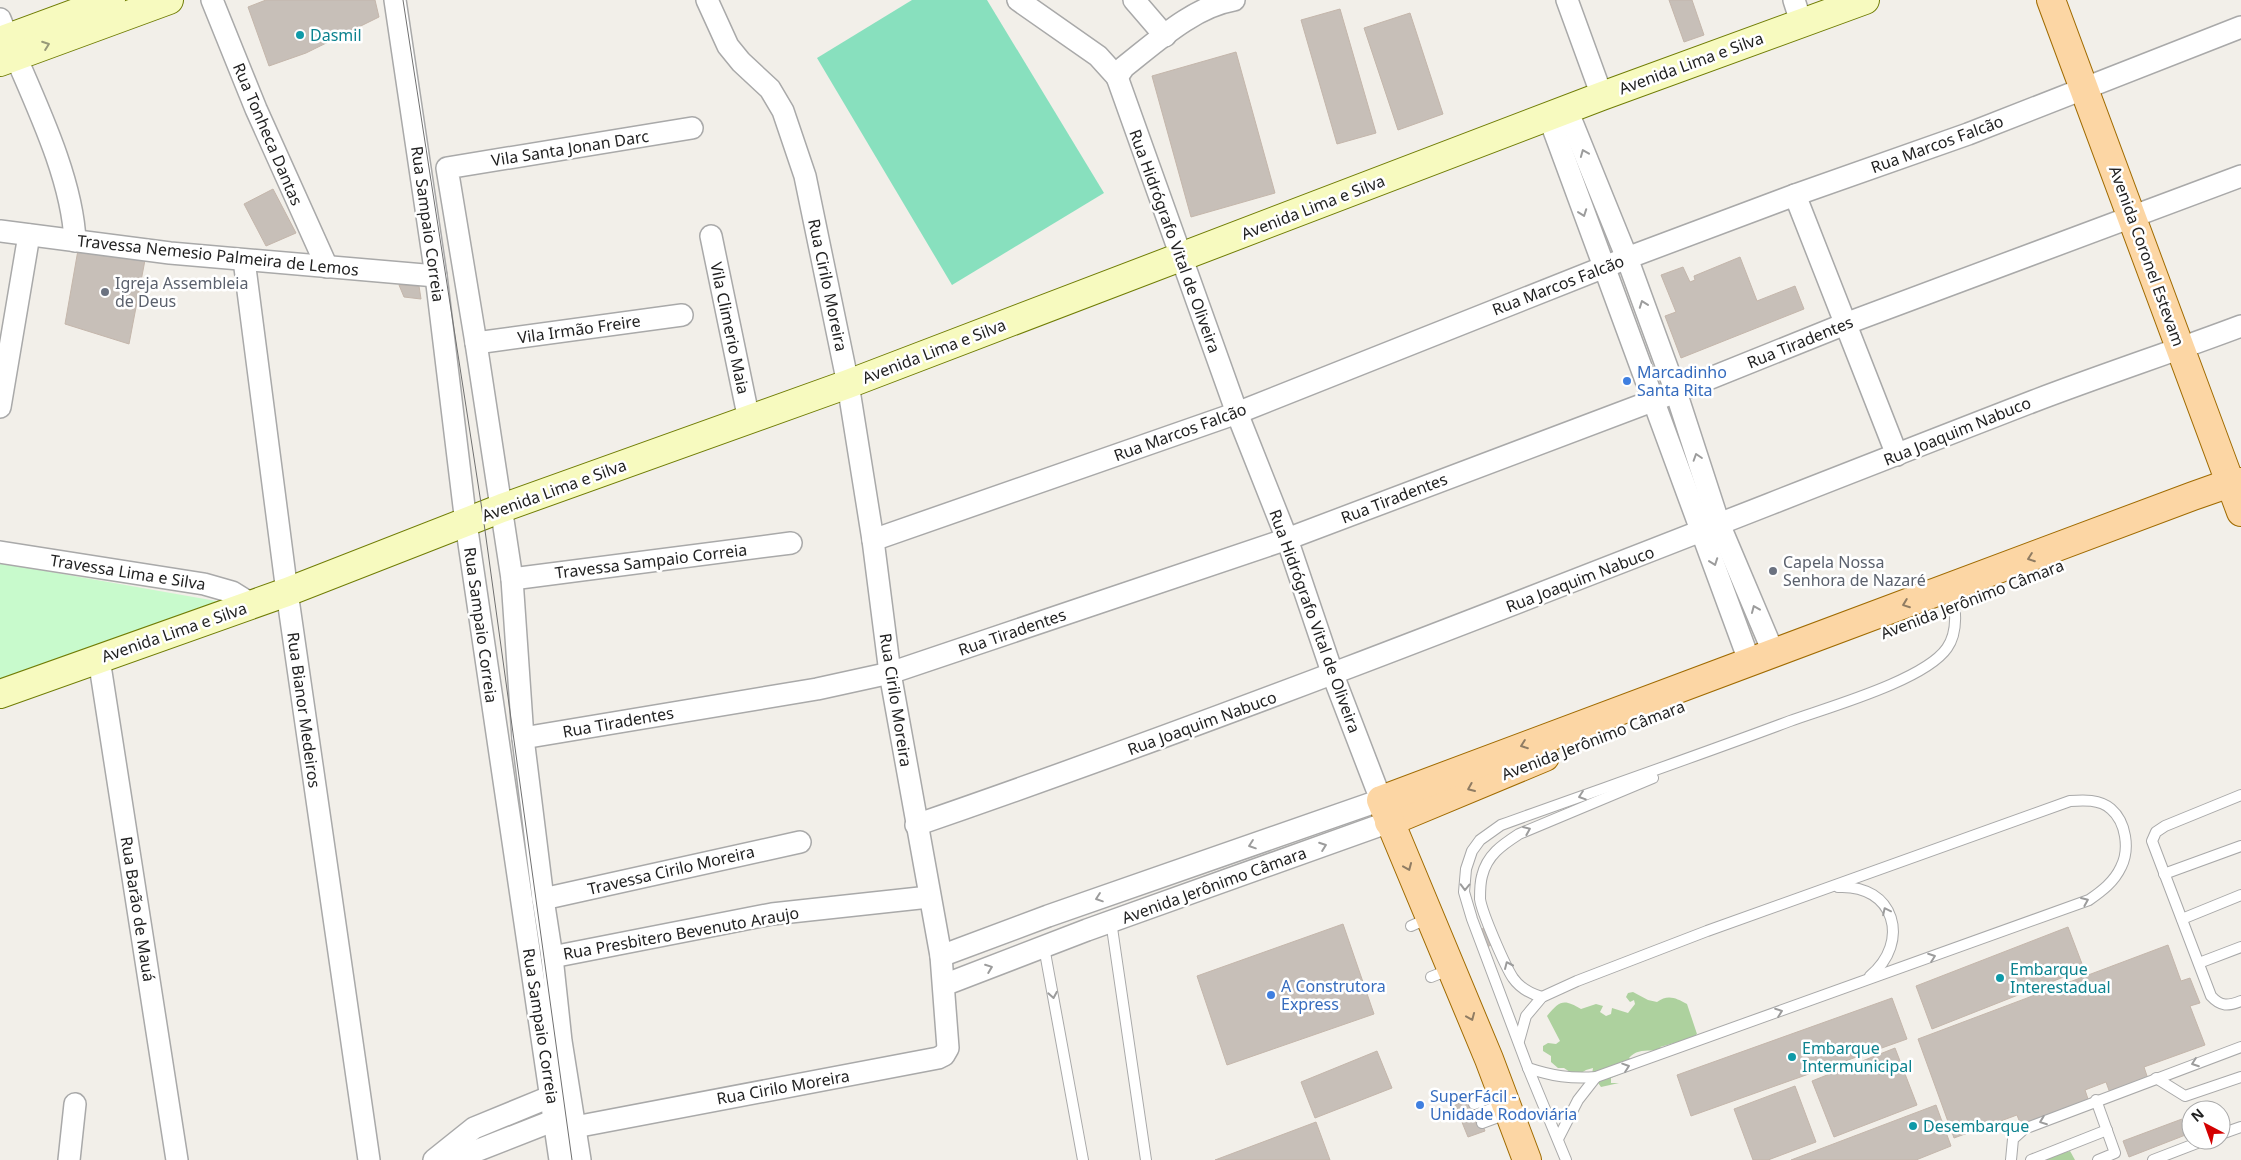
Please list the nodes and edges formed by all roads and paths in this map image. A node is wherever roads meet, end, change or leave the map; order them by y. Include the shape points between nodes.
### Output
1 (111, 0) edge
2 (169, 0) edge
3 (212, 0) edge
4 (395, 0) edge
5 (707, 0) edge
6 (1018, 0) edge
7 (1134, 0) edge
8 (1234, 0) edge
9 (1567, 0) edge
10 (1865, 0) edge
11 (2051, 0) edge
12 (1798, 11) edge
13 (2241, 27) edge
14 (1165, 36) junction
15 (4, 43) edge
16 (1118, 77) junction
17 (2085, 88) junction
18 (1602, 96) junction
19 (1558, 114) junction
20 (692, 128) dead end
21 (447, 168) joint
22 (2241, 176) edge
23 (1795, 195) junction
24 (2132, 216) junction
25 (0, 231) edge
26 (29, 235) junction
27 (711, 236) dead end
28 (75, 241) junction
29 (1182, 256) junction
30 (1627, 258) junction
31 (244, 260) junction
32 (327, 266) junction
33 (1603, 268) junction
34 (436, 276) junction
35 (682, 315) dead end
36 (1845, 324) junction
37 (2241, 326) edge
38 (476, 343) junction
39 (2181, 349) junction
40 (848, 384) junction
41 (1676, 392) junction
42 (1653, 400) junction
43 (0, 407) edge
44 (1236, 413) junction
45 (749, 420) junction
46 (1897, 455) junction
47 (2238, 493) edge
48 (502, 508) junction
49 (466, 523) junction
50 (1711, 528) junction
51 (1287, 539) junction
52 (873, 540) junction
53 (791, 543) dead end
54 (0, 552) edge
55 (512, 579) junction
56 (286, 592) junction
57 (1954, 597) junction
58 (253, 605) junction
59 (1762, 658) junction
60 (99, 659) junction
61 (890, 674) junction
62 (1333, 675) junction
63 (0, 694) edge
64 (1793, 720) junction
65 (523, 738) junction
66 (2241, 795) edge
67 (1385, 811) junction
68 (916, 825) junction
69 (800, 842) dead end
70 (2241, 846) edge
71 (2164, 874) junction
72 (1829, 887) junction
73 (2241, 895) edge
74 (929, 897) junction
75 (543, 899) junction
76 (2182, 919) junction
77 (1111, 922) junction
78 (1044, 947) junction
79 (2241, 947) edge
80 (941, 956) junction
81 (552, 957) junction
82 (1630, 961) junction
83 (2199, 963) junction
84 (1634, 971) dead end
85 (1863, 981) junction
86 (944, 985) junction
87 (1542, 996) junction
88 (2241, 1001) edge
89 (1519, 1041) junction
90 (2241, 1047) edge
91 (1528, 1068) junction
92 (1596, 1077) junction
93 (2241, 1077) edge
94 (2156, 1078) junction
95 (552, 1096) junction
96 (2096, 1100) junction
97 (1505, 1103) junction
98 (75, 1104) dead end
99 (555, 1120) junction
100 (575, 1127) junction
101 (2107, 1130) junction
102 (1558, 1139) junction
103 (2181, 1149) edge
104 (70, 1160) edge
105 (178, 1160) edge
106 (369, 1160) edge
107 (434, 1160) edge
108 (453, 1160) edge
109 (560, 1160) edge
110 (580, 1160) edge
111 (1083, 1160) edge
112 (1146, 1160) edge
113 (1527, 1160) edge
114 (1566, 1160) edge
115 (2011, 1160) edge
116 (2031, 1160) edge
117 (2098, 1160) edge
118 (2153, 1160) edge

1 - 15 main road
15 -> 2 main road
3 - 32 street, Rua Tonheca Dantas via 256,109
4 - 34 street, Rua Sampaio Correia
5 - 40 street, Rua Cirilo Moreira via 728,46 770,89 783,111 805,176
6 - 16 street via 1098,56
7 - 14 street
8 - 14 street via 1206,10
9 - 18 street
10 - 12 main road, Avenida Lima e Silva
11 - 17 main road, Avenida Coronel Estevam
12 - 18 main road, Avenida Lima e Silva
13 - 17 street, Rua Marcos Falcão
14 - 16 street via 1124,67
15 - 28 street via 56,154 69,200
16 - 29 street, Rua Hidrógrafo Vital de Oliveira
17 - 23 street, Rua Marcos Falcão via 1968,134
17 - 24 main road, Avenida Coronel Estevam
18 - 19 main road, Avenida Lima e Silva
19 - 29 main road, Avenida Lima e Silva
30 -> 19 street
19 -> 33 street
20 - 21 street, Vila Santa Jonan Darc
21 - 38 street, Rua Sampaio Correia
22 - 24 street, Rua Tiradentes
23 - 30 street, Rua Marcos Falcão
23 - 36 street
24 - 36 street, Rua Tiradentes
24 - 39 main road, Avenida Coronel Estevam
25 - 26 street, Travessa Nemesio Palmeira de Lemos
26 - 28 street, Travessa Nemesio Palmeira de Lemos
26 - 43 street
27 - 45 street, Vila Climerio Maia
28 - 31 street, Travessa Nemesio Palmeira de Lemos
29 - 40 main road, Avenida Lima e Silva
29 - 44 street, Rua Hidrógrafo Vital de Oliveira
30 - 33 street, Rua Marcos Falcão
41 -> 30 street
31 - 32 street, Travessa Nemesio Palmeira de Lemos
31 - 56 street, Rua Bianor Medeiros
32 - 34 street, Travessa Nemesio Palmeira de Lemos
33 - 42 street
33 - 44 street, Rua Marcos Falcão
34 - 49 street, Rua Sampaio Correia
35 - 38 street, Vila Irmão Freire
36 - 41 street, Rua Tiradentes
36 - 46 street
37 - 39 street, Rua Joaquim Nabuco
38 - 48 street, Rua Sampaio Correia
39 - 46 street, Rua Joaquim Nabuco
39 - 47 main road, Avenida Coronel Estevam
40 - 45 main road, Avenida Lima e Silva
40 - 52 street, Rua Cirilo Moreira
41 - 42 street, Rua Tiradentes
50 -> 41 street
42 - 50 street
42 - 51 street, Rua Tiradentes
44 - 51 street, Rua Hidrógrafo Vital de Oliveira
44 - 52 street, Rua Marcos Falcão
45 - 48 main road, Avenida Lima e Silva
46 - 50 street, Rua Joaquim Nabuco
47 -> 57 main road, Avenida Jerônimo Câmara
48 - 49 main road, Avenida Lima e Silva
48 - 55 street, Rua Sampaio Correia
49 - 56 main road, Avenida Lima e Silva
49 - 95 street, Rua Sampaio Correia
50 - 59 street
50 - 62 street, Rua Joaquim Nabuco
51 - 61 street, Rua Tiradentes
51 - 62 street, Rua Hidrógrafo Vital de Oliveira
52 - 61 street, Rua Cirilo Moreira
53 - 55 street, Travessa Sampaio Correia
54 - 58 street, Travessa Lima e Silva via 204,584 232,592
55 - 65 street, Rua Sampaio Correia
56 - 58 main road, Avenida Lima e Silva
56 - 106 street, Rua Bianor Medeiros
57 -> 59 main road, Avenida Jerônimo Câmara
57 - 64 lane via 1954,634 1947,648 1926,666 1904,678
57 -> 67 main road, Avenida Jerônimo Câmara via 1553,753
58 - 60 main road, Avenida Lima e Silva
59 -> 67 main road, Avenida Jerônimo Câmara
60 - 63 main road, Avenida Lima e Silva
60 - 105 street, Rua Barão de Mauá
61 - 65 street, Rua Tiradentes
61 - 68 street, Rua Cirilo Moreira
62 - 67 street, Rua Hidrógrafo Vital de Oliveira
62 - 68 street, Rua Joaquim Nabuco
87 -> 64 lane via 1530,993 1514,979 1480,901 1481,878 1487,862 1499,847 1554,818
64 -> 89 lane via 1501,825 1480,840 1466,869 1464,892
65 - 75 street, Rua Sampaio Correia
66 - 71 lane via 2156,832 2152,841
77 -> 67 street, Avenida Jerônimo Câmara
67 -> 80 street, Avenida Jerônimo Câmara via 1048,916
67 -> 97 main road, Rua Hidrógrafo Vital de Oliveira via 1420,922 1441,973
68 - 74 street, Rua Cirilo Moreira
69 - 75 street, Travessa Cirilo Moreira
70 - 71 lane
71 - 76 lane
72 - 82 lane
85 -> 72 lane via 1882,966 1890,952 1894,931 1888,913 1875,895 1864,890 1850,886
85 -> 72 lane via 2089,900 2104,890 2122,866 2126,841 2124,830 2111,808 2099,802 2070,801
73 - 76 lane
74 - 80 street, Rua Cirilo Moreira
74 - 81 street, Rua Presbitero Bevenuto Araujo via 772,914
75 - 81 street, Rua Sampaio Correia
76 - 83 lane
77 - 78 street, Avenida Jerônimo Câmara
77 - 112 lane via 1135,1056
86 -> 78 street, Avenida Jerônimo Câmara
78 -> 111 lane
79 - 83 lane
80 - 86 street, Rua Cirilo Moreira
81 - 100 street, Rua Sampaio Correia
82 - 84 lane
82 - 87 lane
83 - 88 lane via 2211,996 2217,1002 2228,1006
92 -> 85 lane
86 - 100 street, Rua Cirilo Moreira via 948,1048 938,1058
87 - 89 lane via 1526,1016
89 - 91 lane
90 -> 94 lane
91 - 92 lane via 1552,1076
91 - 102 lane
92 - 102 lane via 1578,1100
93 - 94 lane via 2185,1096
94 - 96 lane
95 - 99 street, Rua Sampaio Correia
95 - 107 street via 474,1128
96 - 101 lane
96 -> 115 lane via 2024,1128 2013,1139
97 - 97 lane via 1478,1114
97 - 113 main road, Rua Hidrógrafo Vital de Oliveira
98 - 104 street
99 - 108 street
99 - 109 street, Rua Sampaio Correia
100 - 110 street, Rua Sampaio Correia
101 - 116 lane
101 - 117 lane via 2115,1153
102 - 114 lane
103 - 118 lane

